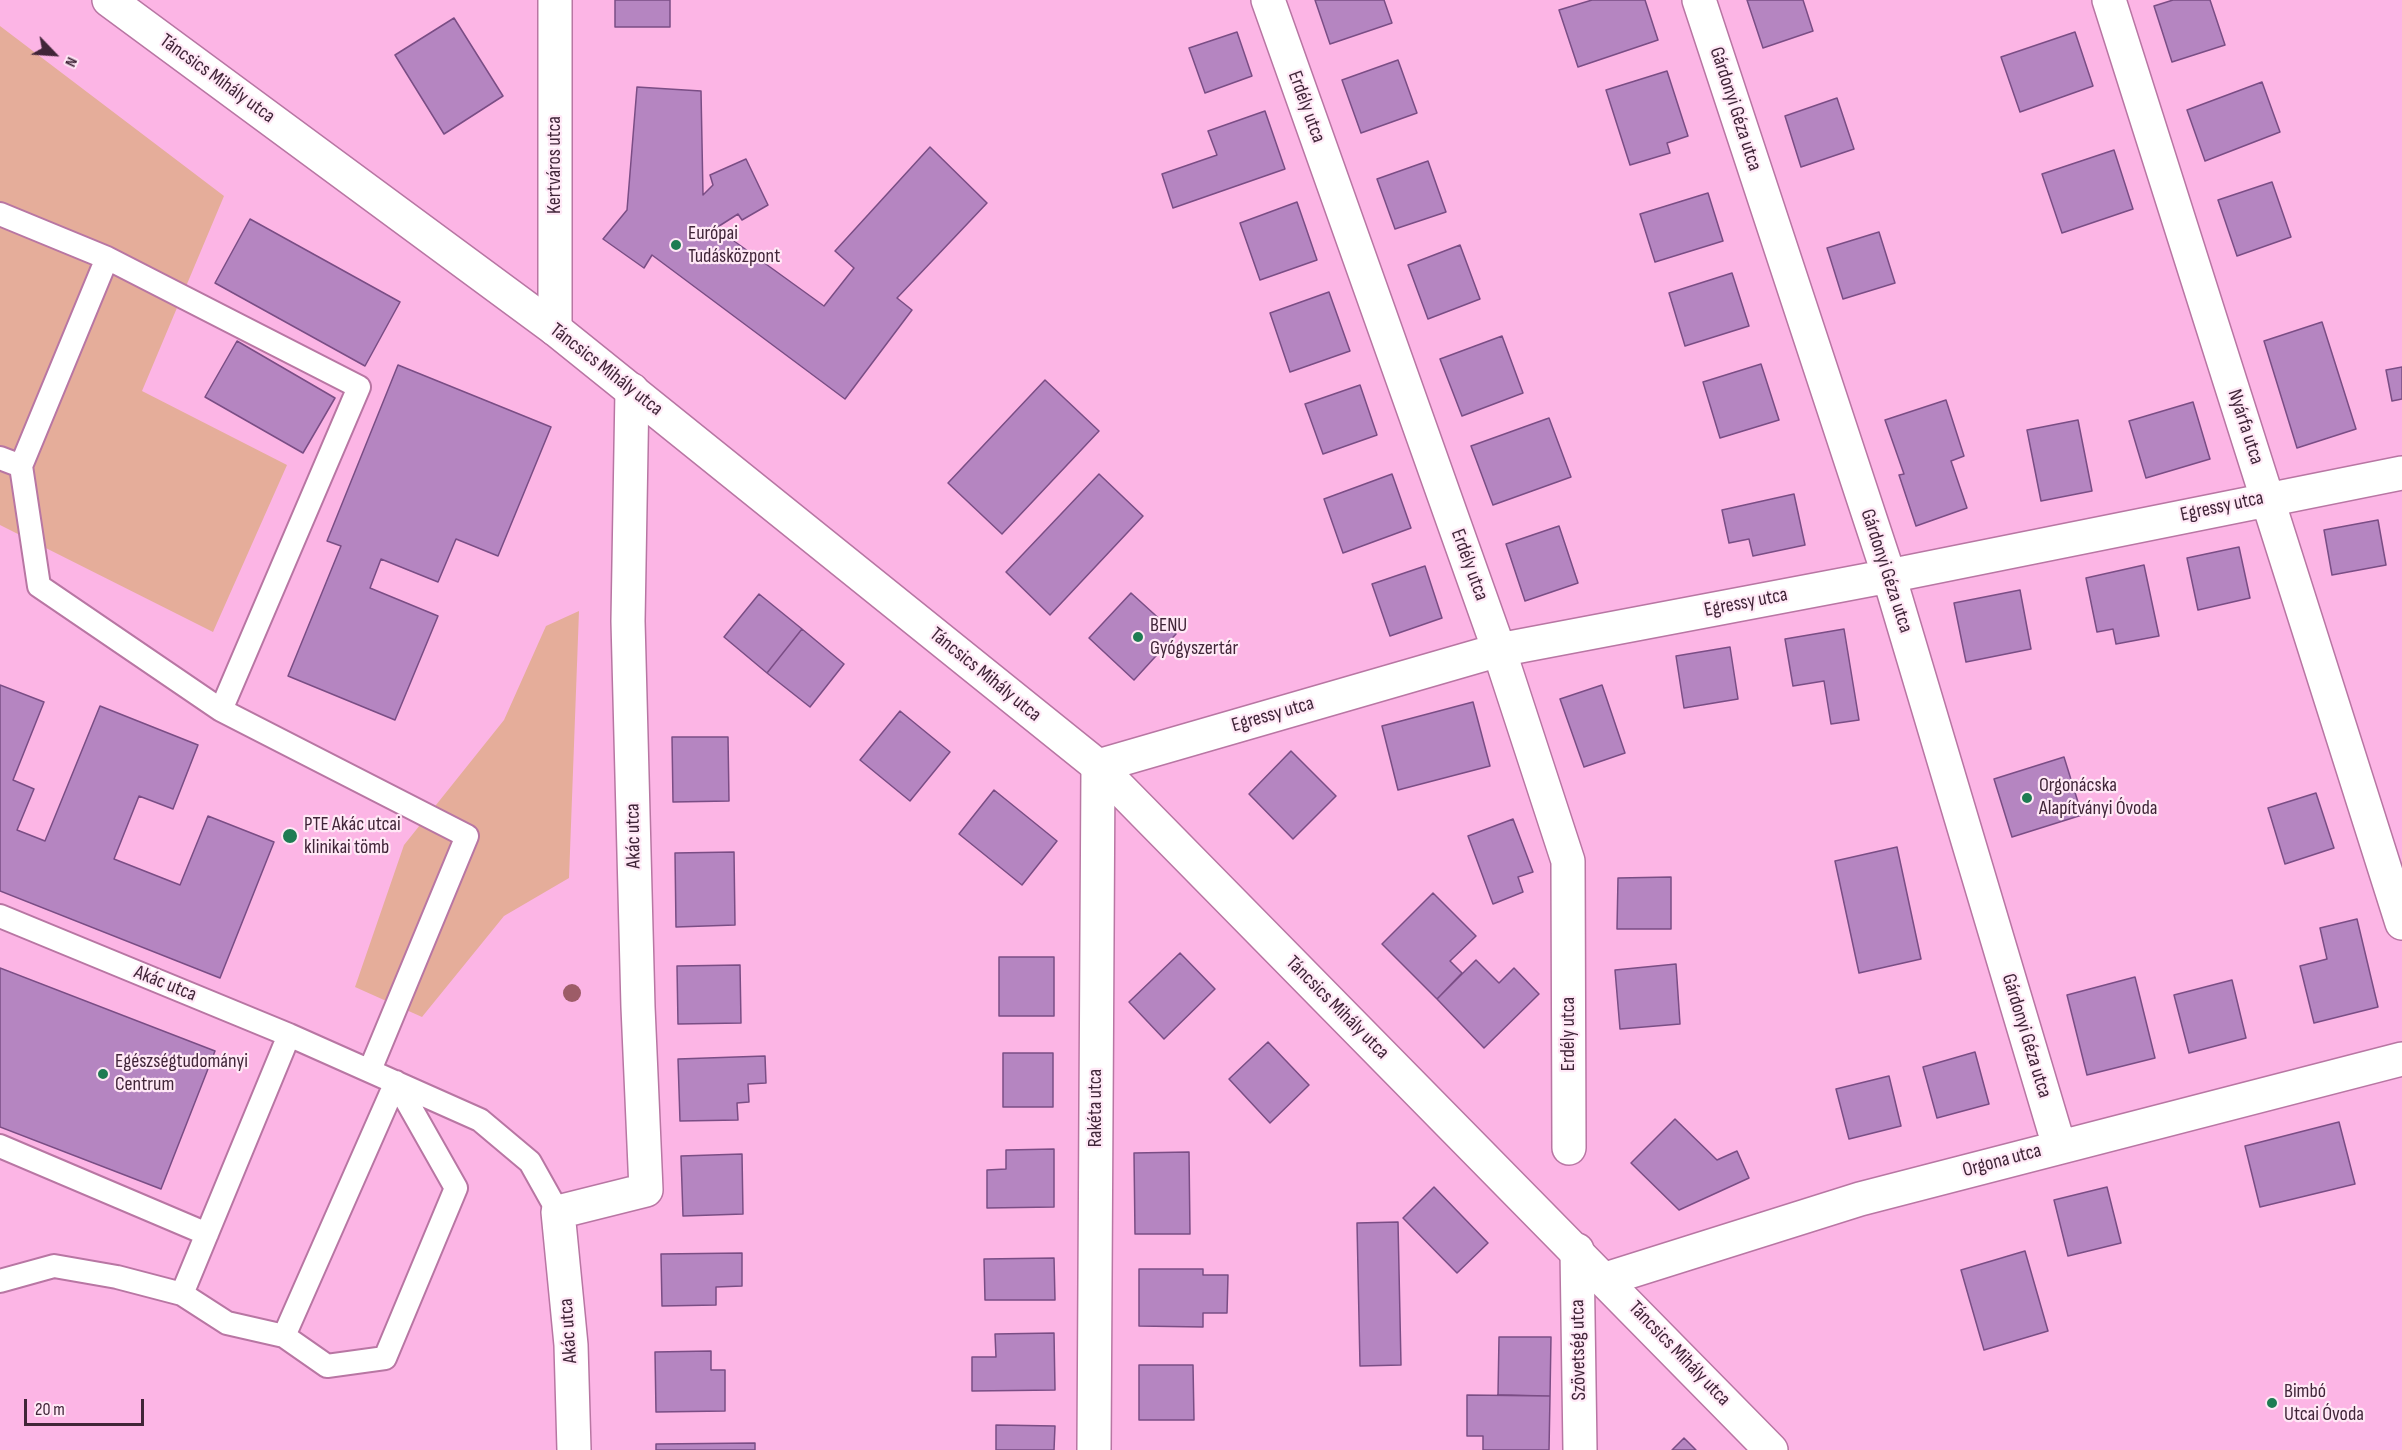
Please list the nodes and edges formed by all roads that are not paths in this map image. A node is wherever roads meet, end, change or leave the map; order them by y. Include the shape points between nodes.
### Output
1 (109, 0) edge
2 (555, 0) edge
3 (1268, 0) edge
4 (1699, 0) edge
5 (2109, 0) edge
6 (0, 214) edge
7 (107, 258) junction
8 (555, 329) junction
9 (632, 390) junction
10 (10, 462) edge
11 (2402, 472) edge
12 (2268, 498) junction
13 (1889, 576) junction
14 (1499, 650) junction
15 (221, 710) junction
16 (1098, 766) junction
17 (0, 915) edge
18 (2402, 923) edge
19 (289, 1035) junction
20 (2402, 1059) edge
21 (370, 1070) junction
22 (396, 1082) junction
23 (0, 1146) edge
24 (2059, 1146) junction
25 (1569, 1148) dead end
26 (558, 1212) junction
27 (207, 1234) junction
28 (1577, 1250) junction
29 (1606, 1279) junction
30 (0, 1281) edge
31 (182, 1294) junction
32 (284, 1336) junction
33 (574, 1450) edge
34 (1094, 1450) edge
35 (1580, 1450) edge
36 (1771, 1450) edge

1 - 8 street, Táncsics Mihály utca
2 - 8 street, Kertváros utca
3 - 14 street, Erdély utca
4 - 13 street, Gárdonyi Géza utca
5 - 12 street, Nyárfa utca
6 - 7 lane
7 - 10 lane
7 - 15 lane via 359,387
8 - 9 street, Táncsics Mihály utca
9 - 16 street, Táncsics Mihály utca
9 - 26 street, Akác utca via 628,621 646,1190
10 - 15 lane via 39,586
11 - 12 street, Egressy utca
12 - 13 street, Egressy utca
12 - 18 street, Nyárfa utca
13 - 14 street, Egressy utca
13 - 24 street, Gárdonyi Géza utca
14 - 16 street, Egressy utca
14 - 25 street, Erdély utca via 1568,861
15 - 21 lane via 468,836
16 - 28 street, Táncsics Mihály utca
16 - 34 street, Rakéta utca
17 - 19 lane, Akác utca
19 - 21 lane, Akác utca
19 - 27 lane
20 - 24 street, Orgona utca
21 - 22 lane, Akác utca
22 - 26 lane, Akác utca via 480,1120 530,1162
22 - 32 lane
22 - 32 lane via 456,1188 385,1358 327,1366
23 - 27 lane
24 - 29 street, Orgona utca via 1860,1199
26 - 33 street, Akác utca via 572,1345
27 - 31 lane
28 - 29 street, Táncsics Mihály utca
28 - 35 street, Szövetség utca
29 - 36 street, Táncsics Mihály utca
30 - 31 lane via 54,1266
31 - 32 lane via 226,1323

